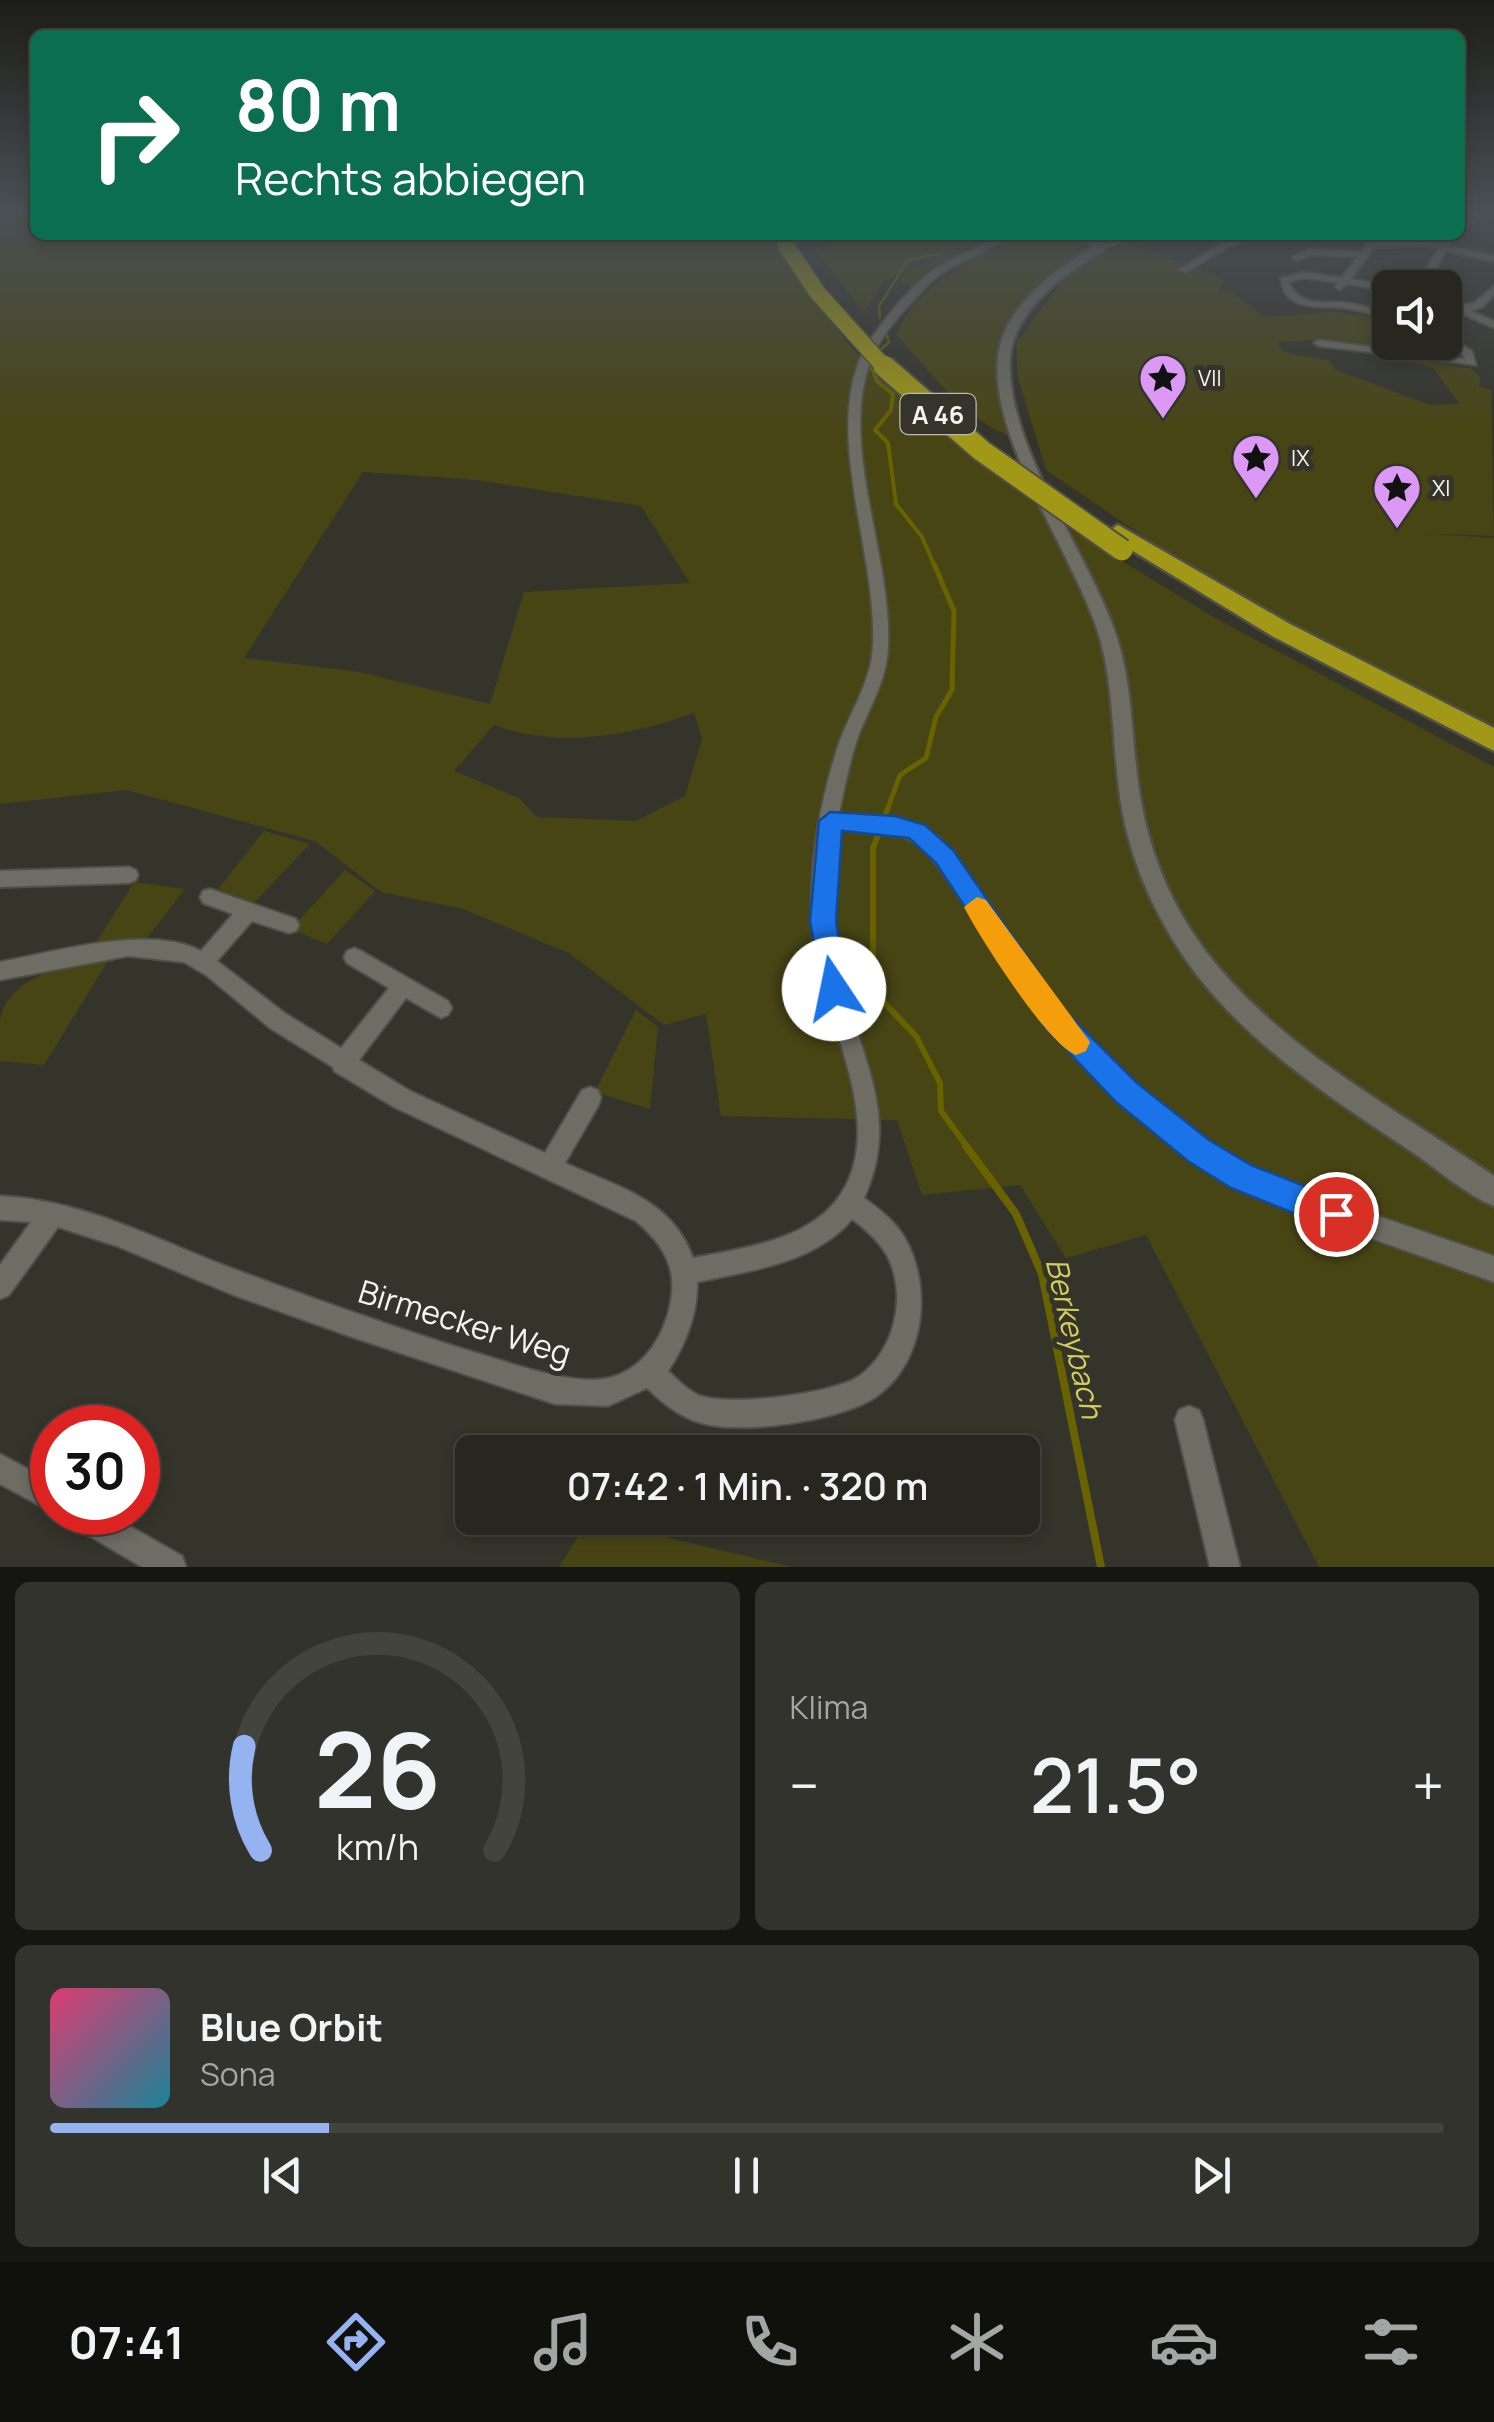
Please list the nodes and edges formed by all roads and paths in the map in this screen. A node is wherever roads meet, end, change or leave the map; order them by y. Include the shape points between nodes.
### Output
1 (819, 286) edge
2 (921, 286) edge
3 (1046, 286) edge
4 (1286, 286) edge
5 (1341, 286) edge
6 (1494, 289) edge
7 (1348, 304) junction
8 (1462, 308) edge
9 (1462, 310) edge
10 (1372, 312) edge
11 (1494, 325) edge
12 (1319, 343) dead end
13 (1462, 348) edge
14 (1372, 350) edge
15 (1456, 360) edge
16 (1120, 541) junction
17 (1494, 741) edge
18 (1494, 757) edge
19 (830, 821) junction
20 (129, 875) dead end
21 (0, 879) edge
22 (210, 896) dead end
23 (248, 911) junction
24 (289, 925) dead end
25 (354, 957) dead end
26 (204, 962) junction
27 (0, 971) edge
28 (402, 987) junction
29 (441, 1008) dead end
30 (342, 1064) junction
31 (590, 1098) dead end
32 (551, 1165) junction
33 (1494, 1192) edge
34 (850, 1203) junction
35 (0, 1208) edge
36 (52, 1214) junction
37 (1494, 1269) edge
38 (687, 1272) junction
39 (0, 1286) edge
40 (650, 1373) junction
41 (1188, 1420) dead end
42 (0, 1468) edge
43 (30, 1485) edge
44 (116, 1535) edge
45 (171, 1567) edge
46 (1225, 1567) edge

1 - 16 highway, A 46, bridge via 843,324 907,388 998,463
2 - 19 street via 866,359 858,392 857,464 881,647 878,676 849,742
3 - 33 street via 1013,334 1004,366 1050,511 1100,614 1119,684 1136,832 1162,896 1207,969 1265,1029
4 - 7 street via 1298,301
5 - 7 street
6 - 8 street via 1481,303
7 - 10 street
9 - 11 street
12 - 14 street
13 - 15 street via 1472,362
16 - 17 highway, A 46
16 - 18 highway, A 46 via 1286,648
19 - 34 street via 824,944 870,1112 869,1150
19 - 37 street via 895,825 932,842 1054,1018 1126,1092 1198,1150 1280,1194
20 - 21 street
22 - 23 street
23 - 24 street
23 - 26 street
25 - 28 street
26 - 27 street via 142,946
26 - 30 street
28 - 29 street
28 - 30 street
30 - 32 street via 451,1123
31 - 32 street
32 - 38 street via 656,1220 675,1241
34 - 38 street via 830,1225 801,1241
34 - 40 street via 885,1232 906,1280 903,1340 877,1378 851,1396 819,1404 727,1412 692,1406
35 - 36 street, Birmecker Weg
36 - 39 street
36 - 40 street, Birmecker Weg via 555,1390 608,1392
38 - 40 street via 681,1319
41 - 46 street
42 - 43 street
44 - 45 street

